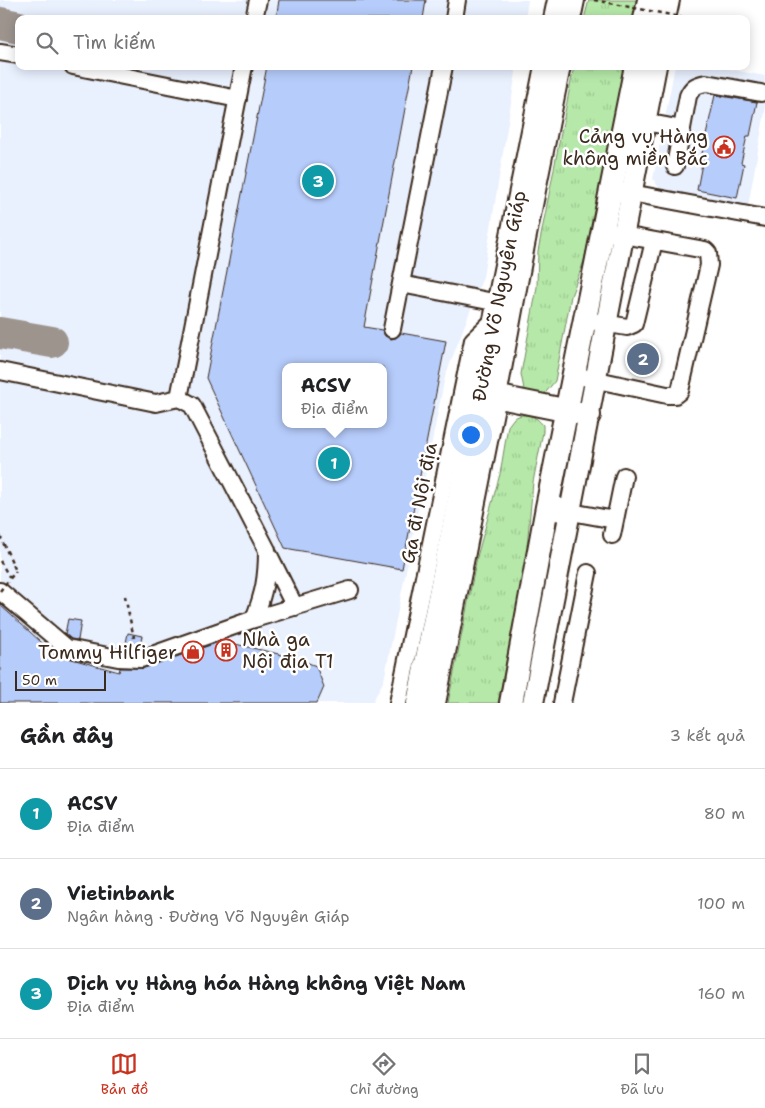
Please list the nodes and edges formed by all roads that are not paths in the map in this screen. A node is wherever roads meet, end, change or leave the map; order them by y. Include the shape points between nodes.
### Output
1 (258, 0) edge
2 (458, 0) edge
3 (558, 0) edge
4 (572, 0) edge
5 (649, 0) edge
6 (669, 0) edge
7 (255, 15) edge
8 (455, 15) edge
9 (555, 15) edge
10 (570, 15) edge
11 (646, 15) edge
12 (672, 15) edge
13 (0, 52) edge
14 (15, 54) edge
15 (93, 70) edge
16 (243, 70) edge
17 (443, 70) edge
18 (544, 70) edge
19 (558, 70) edge
20 (636, 70) edge
21 (655, 70) edge
22 (761, 93) dead end
23 (238, 99) junction
24 (645, 122) junction
25 (682, 129) junction
26 (675, 166) dead end
27 (622, 192) junction
28 (765, 218) edge
29 (613, 234) junction
30 (654, 241) junction
31 (523, 245) junction
32 (504, 274) junction
33 (401, 284) junction
34 (501, 309) junction
35 (596, 322) junction
36 (392, 329) dead end
37 (0, 371) edge
38 (574, 375) junction
39 (596, 380) junction
40 (488, 394) junction
41 (179, 398) junction
42 (567, 410) junction
43 (588, 415) junction
44 (624, 476) dead end
45 (547, 507) junction
46 (571, 512) junction
47 (468, 532) junction
48 (449, 545) junction
49 (267, 550) junction
50 (588, 573) dead end
51 (3, 587) edge
52 (350, 590) dead end
53 (295, 607) junction
54 (254, 619) junction
55 (398, 703) edge
56 (417, 703) edge
57 (434, 703) edge
58 (511, 703) edge
59 (533, 703) edge
60 (562, 703) edge

1 - 7 lane
2 - 8 lane
3 - 9 main road
4 - 10 highway
5 - 11 highway
6 - 12 main road
13 - 14 lane
15 - 23 lane
16 - 23 lane
17 - 33 lane
18 - 32 main road, Đường Võ Nguyên Giáp
19 - 31 highway, Đường Võ Nguyên Giáp
20 - 27 highway
21 - 24 main road
22 - 25 lane via 698,84 688,96
23 - 41 lane
24 - 25 lane
24 - 27 main road
25 - 26 lane
27 - 28 lane
27 - 29 highway
29 - 30 lane
29 - 35 highway
30 - 35 lane via 634,324 627,327
30 - 39 lane via 708,253 709,265 680,391 667,395
31 - 32 main road
31 - 34 highway, Đường Võ Nguyên Giáp
32 - 34 main road, Đường Võ Nguyên Giáp
33 - 34 lane
33 - 36 lane
34 - 40 highway, Đường Võ Nguyên Giáp
34 - 55 lane, Ga đi Nội địa via 473,340
35 - 38 highway
35 - 39 main road
37 - 41 lane via 156,403
38 - 39 lane
38 - 42 highway
39 - 43 main road
40 - 42 highway
40 - 47 highway, Đường Võ Nguyên Giáp
40 - 48 main road, Đường Võ Nguyên Giáp
41 - 49 lane via 192,405
42 - 43 highway
42 - 45 highway
43 - 46 main road
44 - 46 lane via 614,528
45 - 46 highway
45 - 58 highway
46 - 59 main road
47 - 48 main road
47 - 57 highway, Đường Võ Nguyên Giáp
48 - 56 main road, Đường Võ Nguyên Giáp
49 - 53 lane
49 - 54 lane via 267,575
50 - 60 lane
51 - 54 lane via 67,648 118,658 141,659
52 - 53 lane
53 - 54 lane

